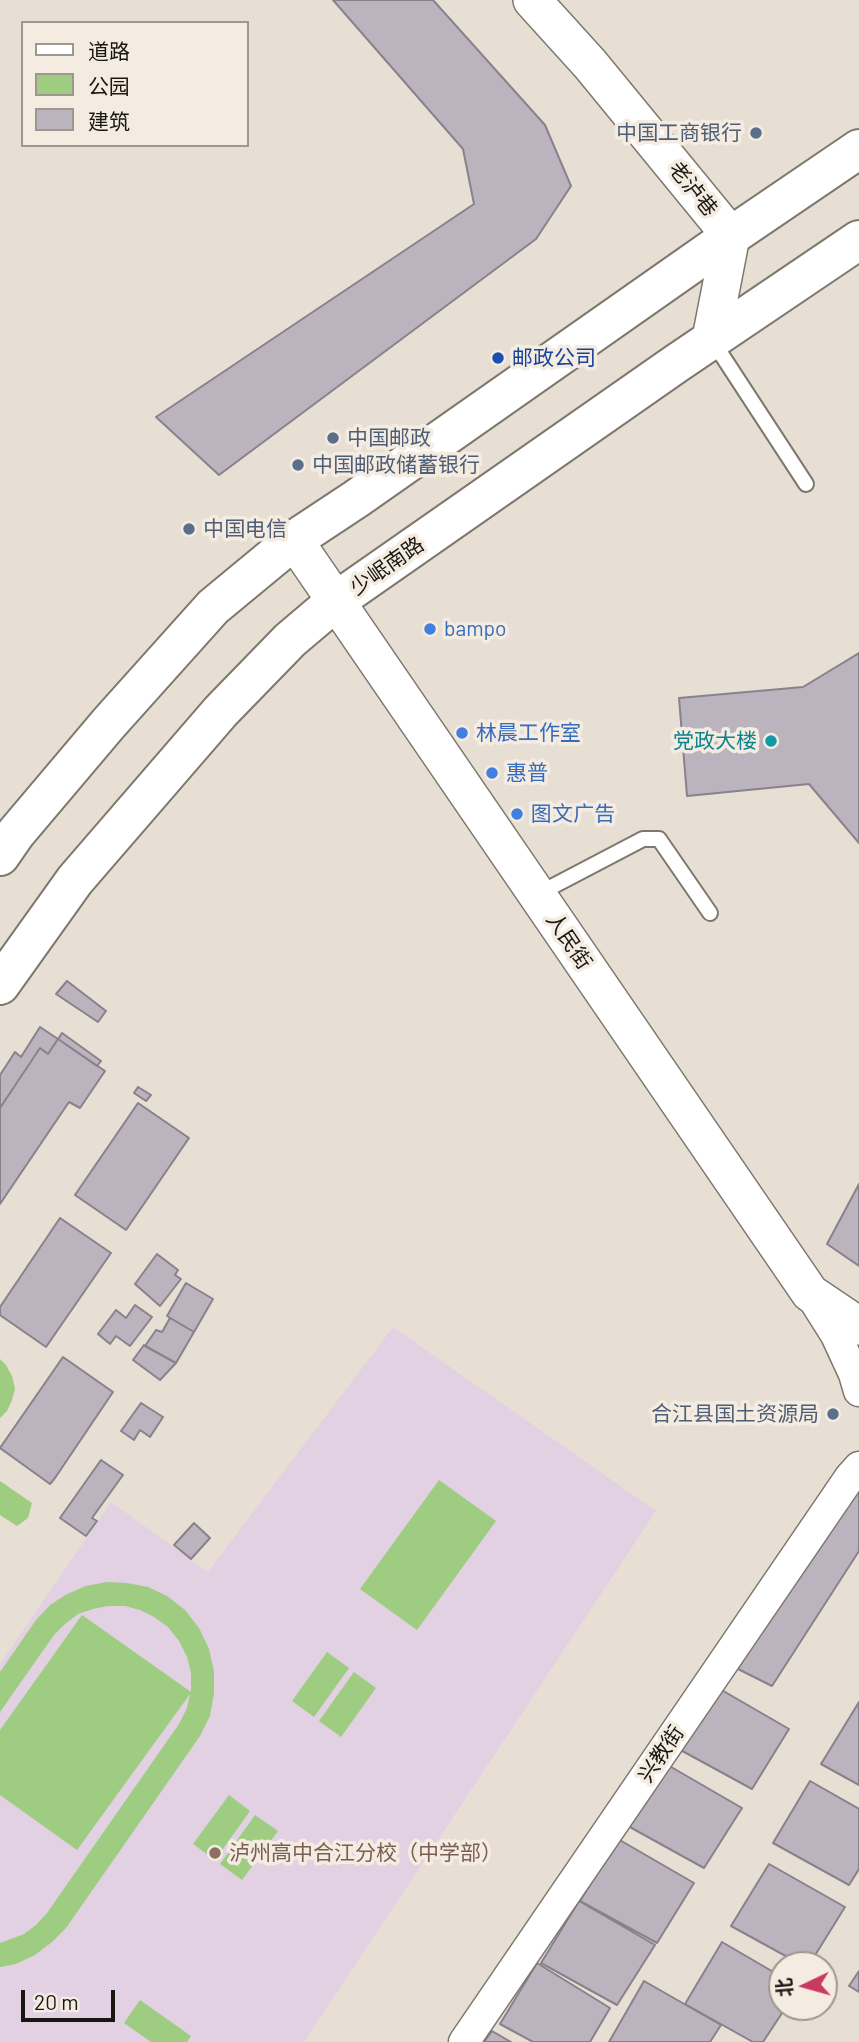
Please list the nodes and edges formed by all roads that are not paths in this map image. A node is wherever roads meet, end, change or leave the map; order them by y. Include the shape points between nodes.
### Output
1 (532, 0) edge
2 (859, 149) edge
3 (731, 236) junction
4 (859, 240) edge
5 (711, 339) junction
6 (806, 484) dead end
7 (295, 540) junction
8 (336, 601) junction
9 (0, 856) edge
10 (537, 894) junction
11 (709, 913) dead end
12 (0, 985) edge
13 (810, 1293) junction
14 (859, 1326) edge
15 (859, 1391) edge
16 (859, 1449) edge
17 (855, 1472) edge
18 (464, 2042) edge

1 - 3 street, 老泸巷
2 - 3 main road
3 - 5 street, 老泸巷
3 - 7 main road
4 - 5 main road, 少岷南路
5 - 6 lane
5 - 8 main road, 少岷南路
7 - 8 street, 人民街
7 - 9 main road via 214,607 108,723
8 - 10 street, 人民街
8 - 12 main road, 少岷南路 via 221,710 75,880
10 - 11 lane via 643,839 659,839
10 - 13 street, 人民街
13 - 14 street, 人民街
13 - 15 street via 836,1335
16 - 17 street, 兴教街
17 - 18 street, 兴教街

